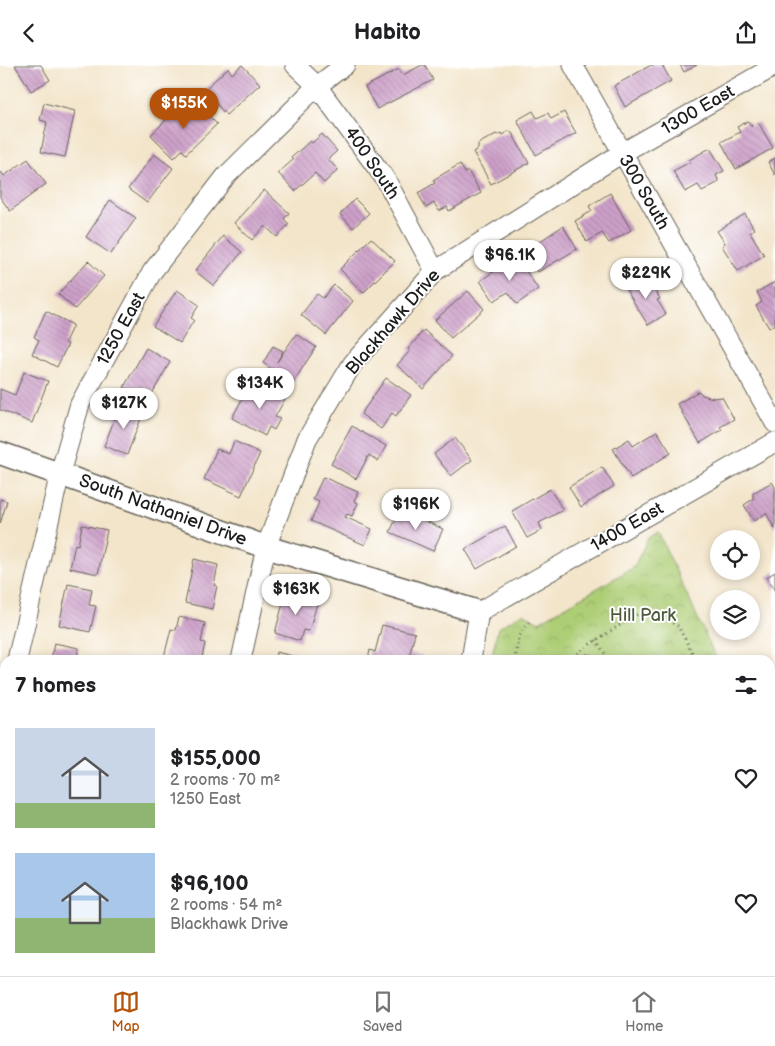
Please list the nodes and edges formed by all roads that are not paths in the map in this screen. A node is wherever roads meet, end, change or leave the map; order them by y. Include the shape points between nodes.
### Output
1 (295, 65) edge
2 (345, 65) edge
3 (573, 65) edge
4 (775, 66) edge
5 (318, 86) junction
6 (622, 153) junction
7 (435, 271) junction
8 (775, 423) edge
9 (775, 442) edge
10 (0, 453) edge
11 (60, 473) junction
12 (266, 547) junction
13 (479, 612) junction
14 (18, 655) edge
15 (242, 655) edge
16 (472, 655) edge

1 - 5 street, 400 South
2 - 5 street, 1250 East
3 - 6 street, 300 South
4 - 6 street, 1300 East
5 - 7 street, 400 South via 386,180
5 - 11 street, 1250 East via 226,176 152,272 80,404
6 - 7 street, Blackhawk Drive
6 - 8 street, 300 South
7 - 12 street, Blackhawk Drive via 353,363 307,439
9 - 13 street, 1400 East
10 - 11 street, South Nathaniel Drive
11 - 12 street, South Nathaniel Drive
11 - 14 street, 1250 East
12 - 13 street, South Nathaniel Drive
12 - 15 street, Blackhawk Drive
13 - 16 street

